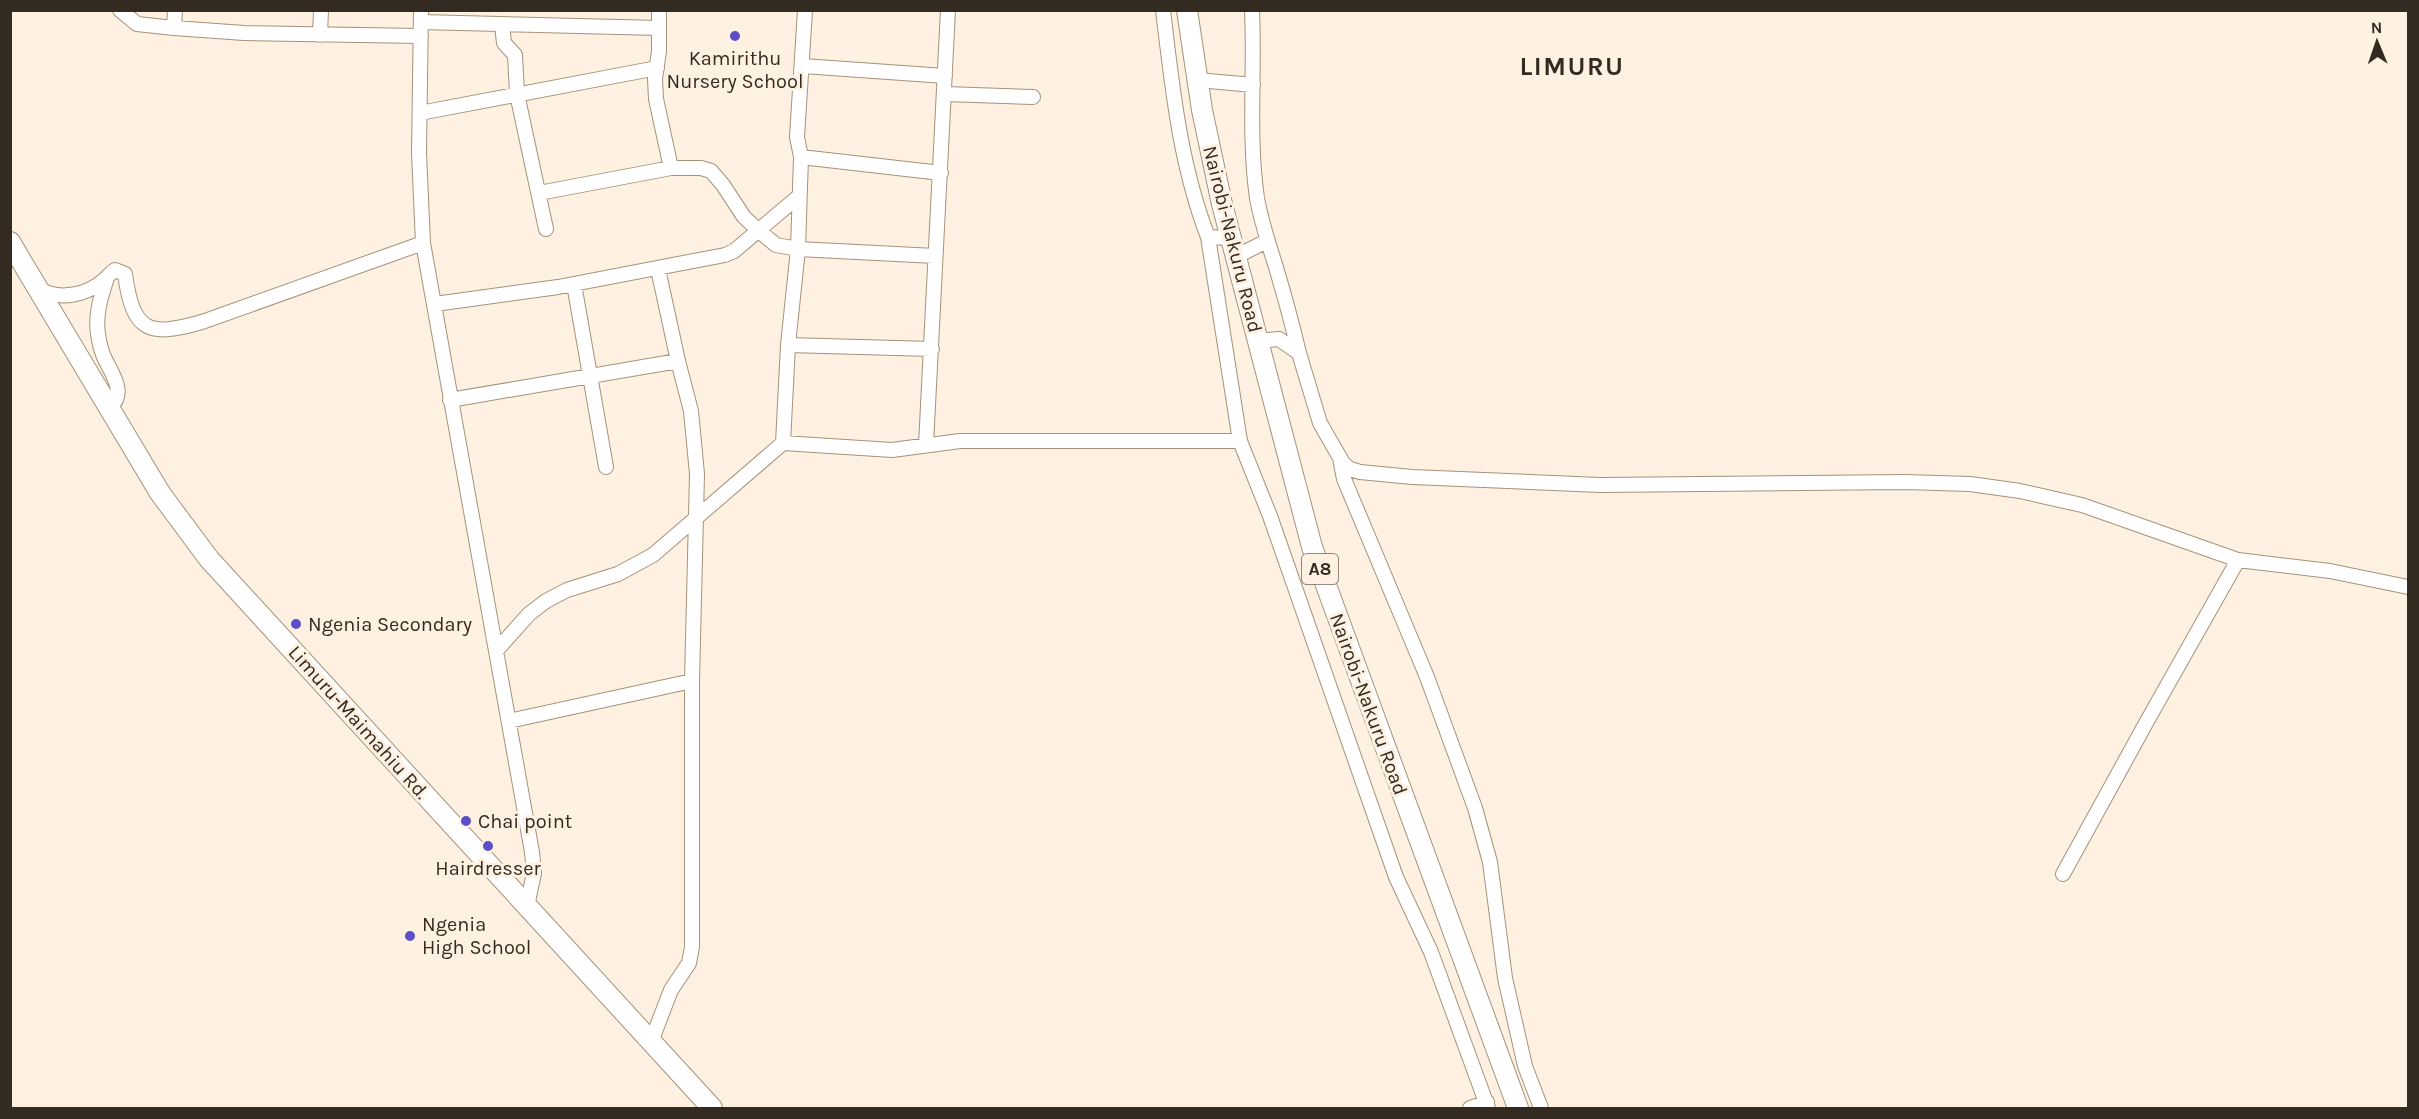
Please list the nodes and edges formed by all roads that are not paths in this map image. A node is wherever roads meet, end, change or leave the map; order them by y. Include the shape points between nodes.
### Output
1 (120, 10) edge
2 (175, 10) edge
3 (321, 10) edge
4 (659, 10) edge
5 (805, 10) edge
6 (948, 10) edge
7 (1163, 10) edge
8 (1187, 10) edge
9 (1252, 10) edge
10 (421, 16) edge
11 (475, 17) edge
12 (502, 25) junction
13 (174, 28) junction
14 (659, 28) junction
15 (320, 35) junction
16 (421, 36) junction
17 (803, 66) junction
18 (657, 68) junction
19 (945, 76) junction
20 (1198, 81) junction
21 (1253, 85) junction
22 (517, 94) junction
23 (945, 94) junction
24 (1032, 97) dead end
25 (420, 113) junction
26 (801, 157) junction
27 (671, 168) junction
28 (941, 173) junction
29 (539, 193) junction
30 (798, 197) junction
31 (546, 229) dead end
32 (759, 231) junction
33 (1208, 237) junction
34 (1267, 241) junction
35 (10, 242) edge
36 (423, 243) junction
37 (1233, 248) junction
38 (798, 249) junction
39 (934, 256) junction
40 (658, 269) junction
41 (107, 278) junction
42 (574, 284) junction
43 (39, 289) junction
44 (435, 304) junction
45 (1257, 341) junction
46 (788, 345) junction
47 (932, 349) junction
48 (1299, 353) junction
49 (678, 361) junction
50 (591, 376) junction
51 (450, 400) junction
52 (110, 408) junction
53 (1240, 441) junction
54 (783, 443) junction
55 (926, 445) junction
56 (1339, 456) junction
57 (606, 467) dead end
58 (698, 516) junction
59 (2238, 560) junction
60 (2409, 587) edge
61 (496, 651) junction
62 (693, 681) junction
63 (509, 721) junction
64 (2063, 874) dead end
65 (527, 906) junction
66 (651, 1042) junction
67 (1525, 1066) junction
68 (1505, 1074) junction
69 (1488, 1105) edge
70 (712, 1108) edge
71 (1470, 1108) edge
72 (1518, 1108) edge
73 (1541, 1108) edge

1 - 13 street via 137,24
2 - 13 street
3 - 15 street
4 - 14 street
5 - 17 street
6 - 19 street
7 - 33 street via 1182,143
8 - 20 highway, Nairobi-Nakuru Road / A8
9 - 21 street
10 - 11 street
10 - 16 street
11 - 12 street
12 - 14 street
12 - 22 street via 504,44 515,55
13 - 15 street
14 - 18 street
15 - 16 street
16 - 25 street
17 - 19 street
17 - 26 street via 797,136
18 - 22 street
18 - 27 street via 656,99
19 - 23 street
20 - 21 street
20 - 37 highway, Nairobi-Nakuru Road / A8
21 - 34 street via 1256,188
22 - 25 street
22 - 29 street
23 - 24 street
23 - 28 street
25 - 36 street
26 - 28 street
26 - 30 street
27 - 29 street
27 - 32 street via 711,171 744,218
28 - 39 street
29 - 31 street
30 - 32 street
30 - 38 street
32 - 38 street via 776,245
32 - 40 street via 725,255
33 - 37 street
33 - 53 street
34 - 37 street
34 - 48 street
35 - 43 highway, Limuru-Maimahiu Rd.
36 - 41 street via 202,322 166,331 145,326 136,316 124,274 115,270
36 - 44 street
37 - 45 highway, Nairobi-Nakuru Road / A8
38 - 39 street
38 - 46 street
39 - 47 street
40 - 42 street
40 - 49 street
41 - 43 street via 90,291 78,294 54,294
41 - 52 street via 98,305 98,326 103,355 118,385 118,398
42 - 44 street
42 - 50 street
43 - 52 highway, Limuru-Maimahiu Rd.
44 - 51 street
45 - 48 street via 1279,339
45 - 68 highway, Nairobi-Nakuru Road / A8 via 1312,548
46 - 47 street
46 - 54 street
47 - 55 street
48 - 56 street via 1320,423
49 - 50 street
49 - 58 street via 694,428
50 - 51 street
50 - 57 street
51 - 61 street
52 - 65 highway, Limuru-Maimahiu Rd. via 160,493 209,559
53 - 55 street via 960,441
53 - 69 street via 1396,877 1431,952
54 - 55 street via 885,450
54 - 58 street
56 - 59 street via 1350,469 1360,472 1412,477 1600,485 1970,484 2082,505
56 - 67 street via 1344,479 1427,677 1475,808 1490,862 1505,978
58 - 61 street via 632,568 546,601
58 - 62 street
59 - 60 street via 2330,571
59 - 64 street
61 - 63 street
62 - 63 street
62 - 66 street via 692,947 689,963 671,990
63 - 65 street via 532,852 534,873
65 - 66 highway, Limuru-Maimahiu Rd.
66 - 70 highway, Limuru-Maimahiu Rd.
67 - 68 street
67 - 73 street
68 - 72 highway, Nairobi-Nakuru Road / A8
69 - 71 street

